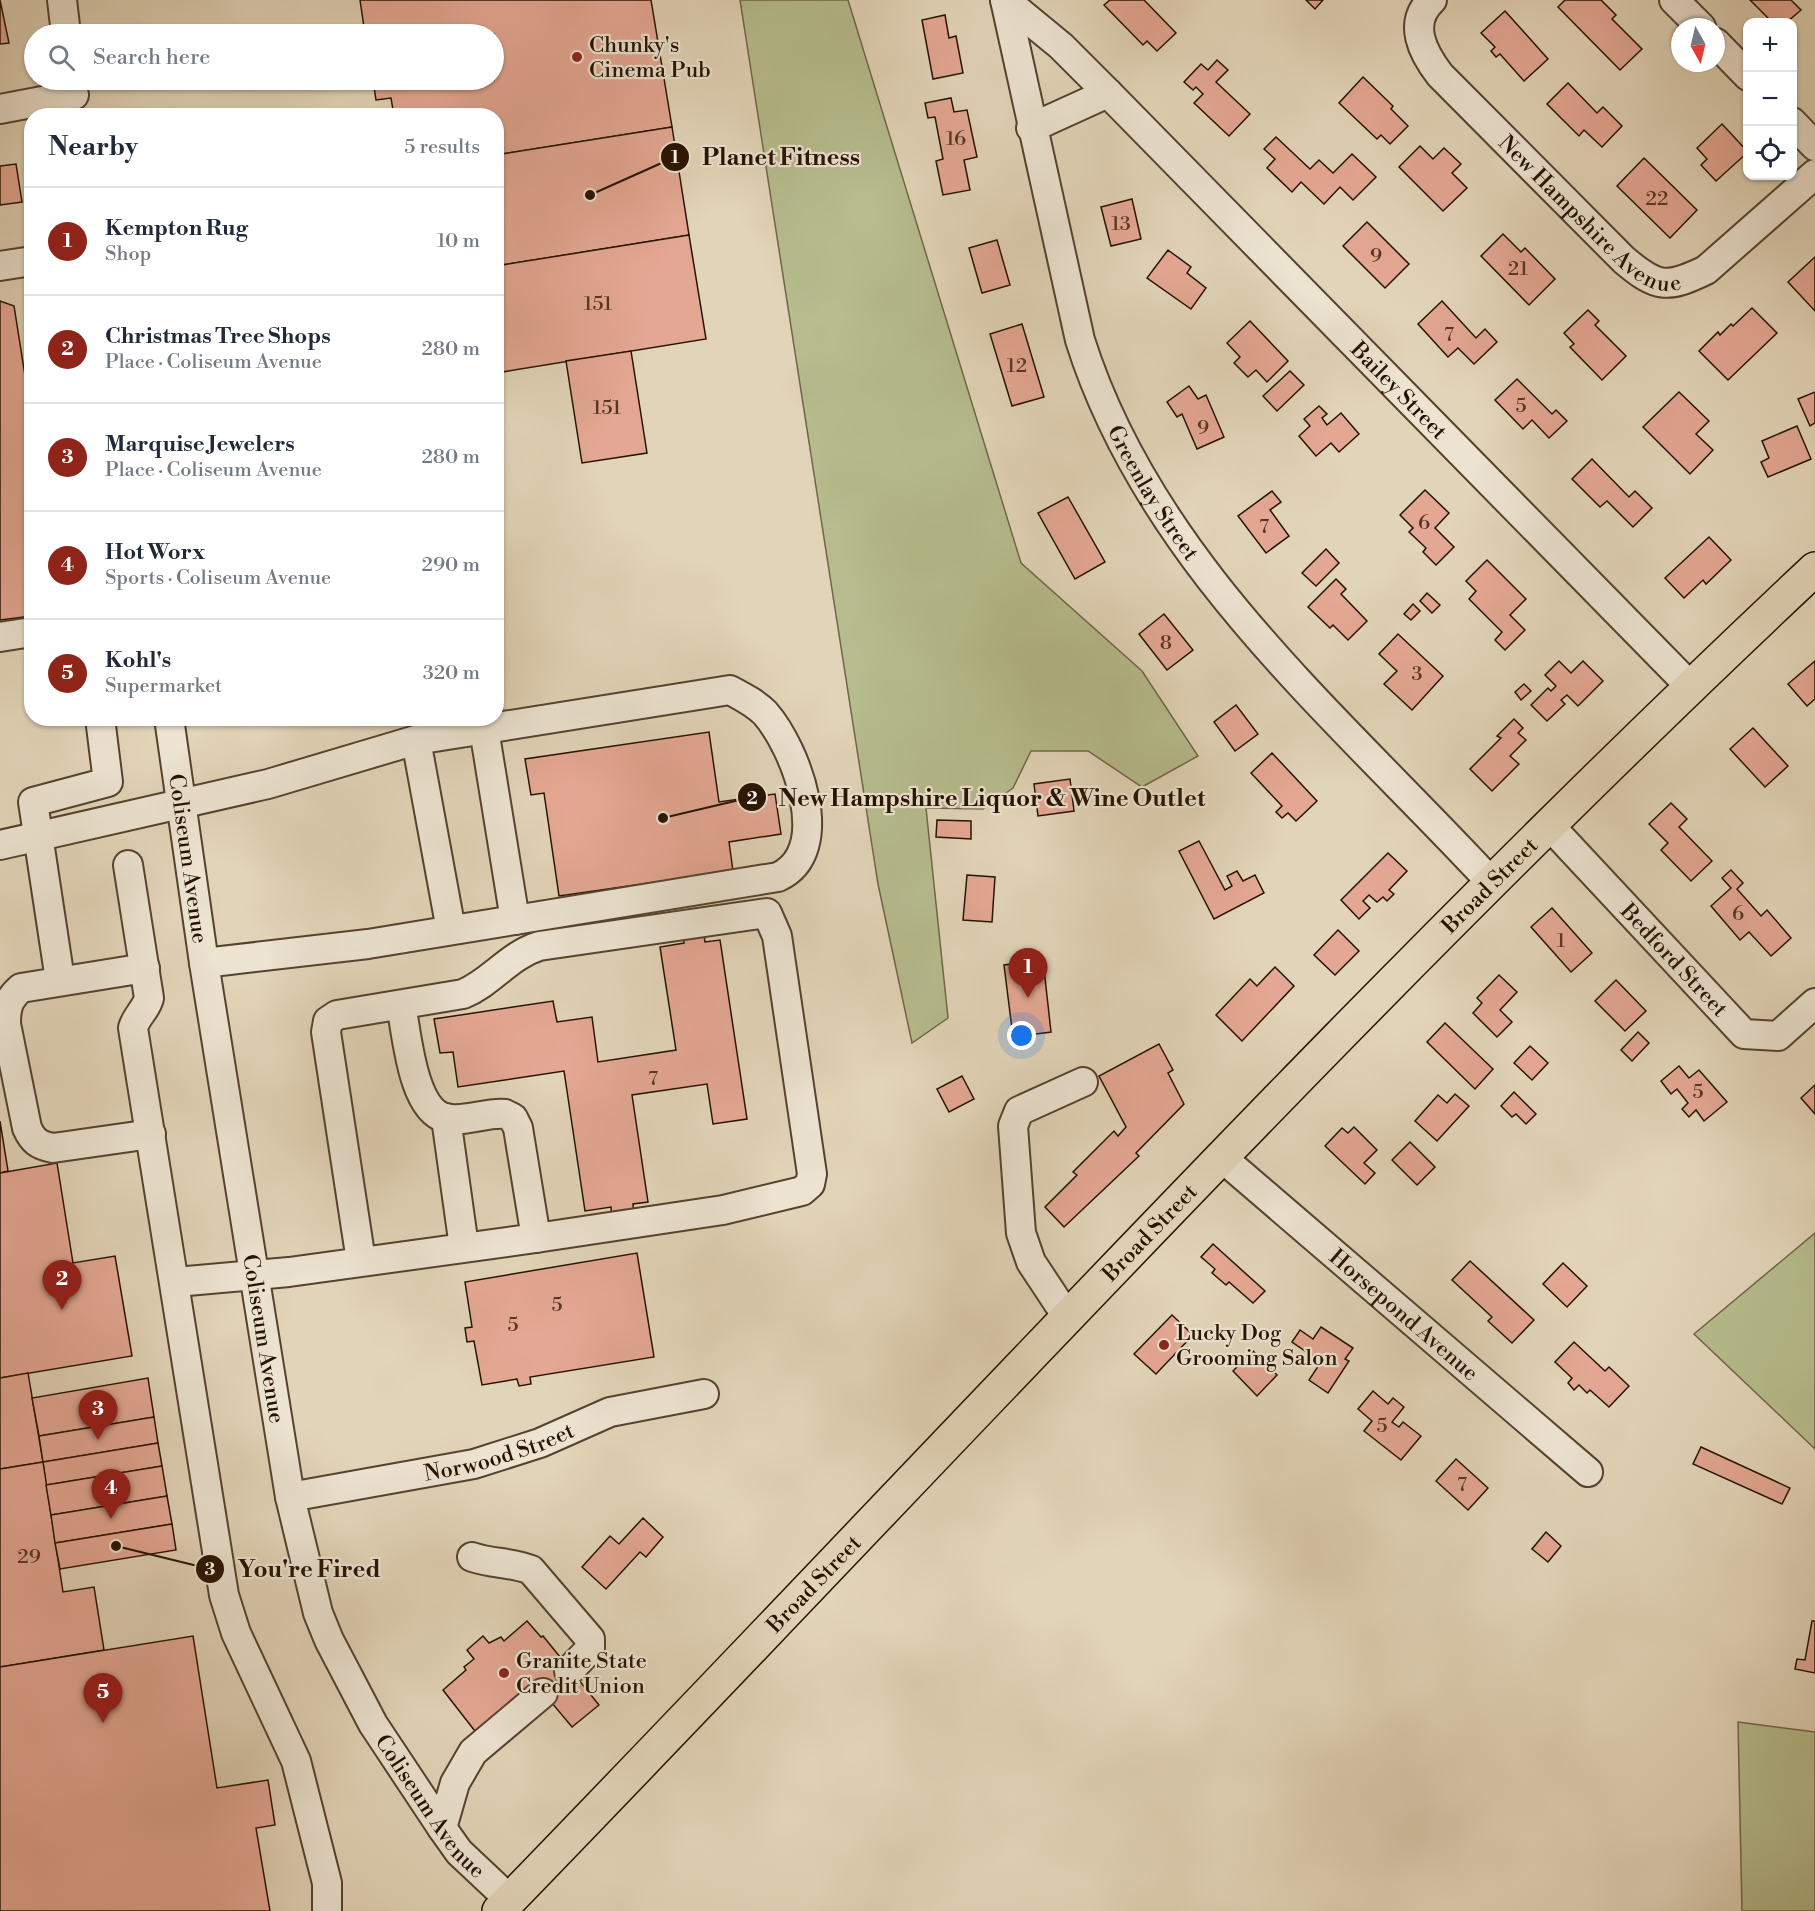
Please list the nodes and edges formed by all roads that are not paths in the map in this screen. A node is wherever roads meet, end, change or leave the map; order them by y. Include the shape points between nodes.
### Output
1 (62, 0) edge
2 (1005, 0) edge
3 (1432, 0) edge
4 (1674, 0) edge
5 (1692, 18) edge
6 (65, 24) edge
7 (1725, 52) edge
8 (1744, 72) edge
9 (1108, 93) junction
10 (75, 97) edge
11 (0, 109) edge
12 (1796, 126) edge
13 (1031, 128) junction
14 (1815, 146) edge
15 (1815, 174) edge
16 (24, 262) edge
17 (0, 266) edge
18 (1815, 569) edge
19 (24, 633) edge
20 (0, 637) edge
21 (1690, 686) junction
22 (504, 722) edge
23 (101, 726) edge
24 (170, 726) edge
25 (473, 726) edge
26 (416, 740) junction
27 (182, 804) junction
28 (1549, 825) junction
29 (38, 837) junction
30 (0, 845) edge
31 (128, 865) dead end
32 (760, 881) junction
33 (1491, 882) junction
34 (767, 913) junction
35 (515, 920) junction
36 (451, 930) junction
37 (204, 963) junction
38 (145, 968) junction
39 (60, 980) junction
40 (1815, 1003) edge
41 (402, 1005) junction
42 (1083, 1082) dead end
43 (446, 1118) junction
44 (151, 1134) junction
45 (1220, 1156) junction
46 (536, 1239) junction
47 (464, 1247) junction
48 (361, 1262) junction
49 (255, 1274) junction
50 (176, 1282) junction
51 (1068, 1318) junction
52 (704, 1394) dead end
53 (1588, 1472) dead end
54 (290, 1497) junction
55 (472, 1557) dead end
56 (569, 1671) dead end
57 (543, 1693) dead end
58 (442, 1828) junction
59 (504, 1905) edge
60 (327, 1911) edge

1 - 6 street
2 - 9 street, Bailey Street via 1061,46
2 - 13 street, Greenlay Street
3 - 15 street, New Hampshire Avenue via 1423,8 1418,31 1425,56 1646,280 1667,284 1706,270
4 - 5 street
7 - 8 street
9 - 13 street
9 - 21 street, Bailey Street
10 - 11 street
12 - 14 street
13 - 33 street, Greenlay Street via 1094,387 1173,531 1281,662
16 - 17 street
18 - 21 main road, Broad Street
19 - 20 street
21 - 28 main road, Broad Street
22 - 32 street via 730,690 749,700 765,713 780,734 798,771 807,817 806,847 799,860 790,872
23 - 29 street via 108,782 33,802
24 - 27 street, Coliseum Avenue
25 - 26 street
25 - 35 street
26 - 27 street via 268,784
26 - 36 street
27 - 29 street
27 - 37 street, Coliseum Avenue
28 - 33 main road, Broad Street
28 - 40 street, Bedford Street via 1744,1034 1778,1036
29 - 30 street
29 - 39 street
31 - 38 street
32 - 34 street
32 - 35 street
33 - 45 main road, Broad Street
34 - 41 street via 539,946 516,955 480,987
34 - 46 street via 778,947 812,1174 810,1184 788,1196 723,1210
35 - 36 street
36 - 37 street
37 - 49 street, Coliseum Avenue
38 - 39 street
38 - 44 street via 149,998 133,1028
39 - 44 street via 21,988 6,1008 6,1024 32,1140 53,1148
41 - 43 street via 419,1092 433,1112
41 - 48 street via 337,1015 328,1021 326,1032
42 - 51 street via 1019,1111 1013,1126 1021,1233 1031,1262
43 - 46 street via 497,1113 513,1118 518,1128
43 - 47 street
44 - 50 street
45 - 51 main road, Broad Street
45 - 53 street, Horsepond Avenue
46 - 47 street
47 - 48 street
48 - 49 street
49 - 50 street
49 - 54 street, Coliseum Avenue
50 - 60 street via 224,1595 236,1633 296,1761 327,1883
51 - 59 main road, Broad Street
52 - 54 street, Norwood Street via 610,1412 540,1443 474,1464
54 - 58 street, Coliseum Avenue via 305,1566 329,1640 373,1724
55 - 56 street via 531,1570 590,1639 590,1649
57 - 58 street via 473,1752 454,1783
58 - 59 street, Coliseum Avenue

